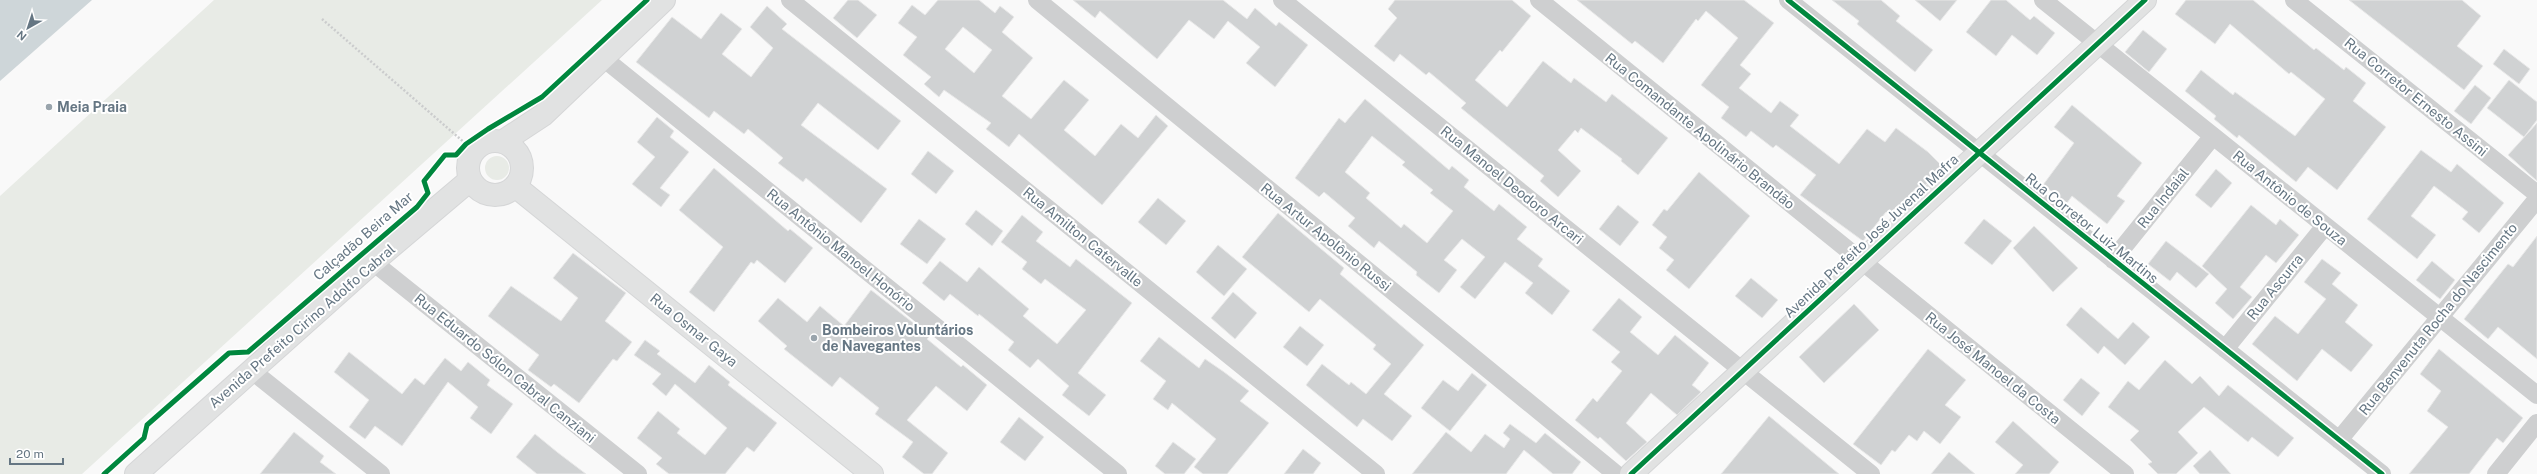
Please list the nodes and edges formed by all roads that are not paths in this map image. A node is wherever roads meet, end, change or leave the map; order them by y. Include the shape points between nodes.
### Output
1 (664, 0) edge
2 (790, 0) edge
3 (1037, 0) edge
4 (1282, 0) edge
5 (1539, 0) edge
6 (1788, 0) edge
7 (2043, 0) edge
8 (2145, 0) edge
9 (2294, 0) edge
10 (2098, 44) junction
11 (602, 57) junction
12 (2213, 136) junction
13 (502, 142) junction
14 (1980, 153) junction
15 (470, 180) junction
16 (515, 186) junction
17 (2537, 194) edge
18 (2537, 199) edge
19 (2325, 226) junction
20 (2113, 260) junction
21 (1862, 261) junction
22 (373, 262) junction
23 (2440, 317) junction
24 (2225, 349) junction
25 (251, 370) junction
26 (1743, 370) junction
27 (2537, 395) edge
28 (2537, 423) edge
29 (2339, 440) junction
30 (136, 474) edge
31 (381, 474) edge
32 (638, 474) edge
33 (872, 474) edge
34 (1118, 474) edge
35 (1376, 474) edge
36 (1616, 474) edge
37 (1631, 474) edge
38 (1871, 474) edge
39 (2125, 474) edge
40 (2382, 474) edge
41 (2496, 474) edge

1 - 11 main road
2 - 35 street, Rua Amilton Catervalle
3 - 36 street, Rua Artur Apolônio Russi
4 - 26 street, Rua Manoel Deodoro Arcari
5 - 21 street, Rua Comandante Apolinário Brandão
6 - 14 street, Rua Corretor Luiz Martins
7 - 10 street, Rua Antônio de Souza
8 - 10 main road, Avenida Prefeito José Juvenal Mafra
9 - 17 street, Rua Corretor Ernesto Assini
10 - 12 street, Rua Antônio de Souza
10 - 14 main road, Avenida Prefeito José Juvenal Mafra
11 - 13 main road via 543,115
11 - 34 street, Rua Antônio Manoel Honório
12 - 19 street, Rua Antônio de Souza
12 - 20 street, Rua Indaial
13 - 15 main road via 492,141 474,150 468,168
13 - 16 main road via 515,150 520,157 522,172
14 - 20 street, Rua Corretor Luiz Martins
14 - 21 main road, Avenida Prefeito José Juvenal Mafra
15 - 16 main road via 476,187 491,195 508,192
15 - 22 main road, Avenida Prefeito Cirino Adolfo Cabral
16 - 33 main road, Rua Osmar Gaya
18 - 23 street, Rua Benvenuta Rocha do Nascimento
19 - 23 street, Rua Antônio de Souza
19 - 24 street, Rua Ascurra
20 - 24 street, Rua Corretor Luiz Martins
21 - 26 main road, Avenida Prefeito José Juvenal Mafra
21 - 39 street, Rua José Manoel da Costa
22 - 25 main road, Avenida Prefeito Cirino Adolfo Cabral
22 - 32 street, Rua Eduardo Sólon Cabral Canziani
23 - 27 street, Rua Antônio de Souza
23 - 29 street, Rua Benvenuta Rocha do Nascimento
24 - 29 street, Rua Corretor Luiz Martins
25 - 30 main road, Avenida Prefeito Cirino Adolfo Cabral
25 - 31 street
26 - 37 main road, Avenida Prefeito José Juvenal Mafra
26 - 38 street, Rua Manoel Deodoro Arcari
28 - 41 street
29 - 40 street, Rua Corretor Luiz Martins

